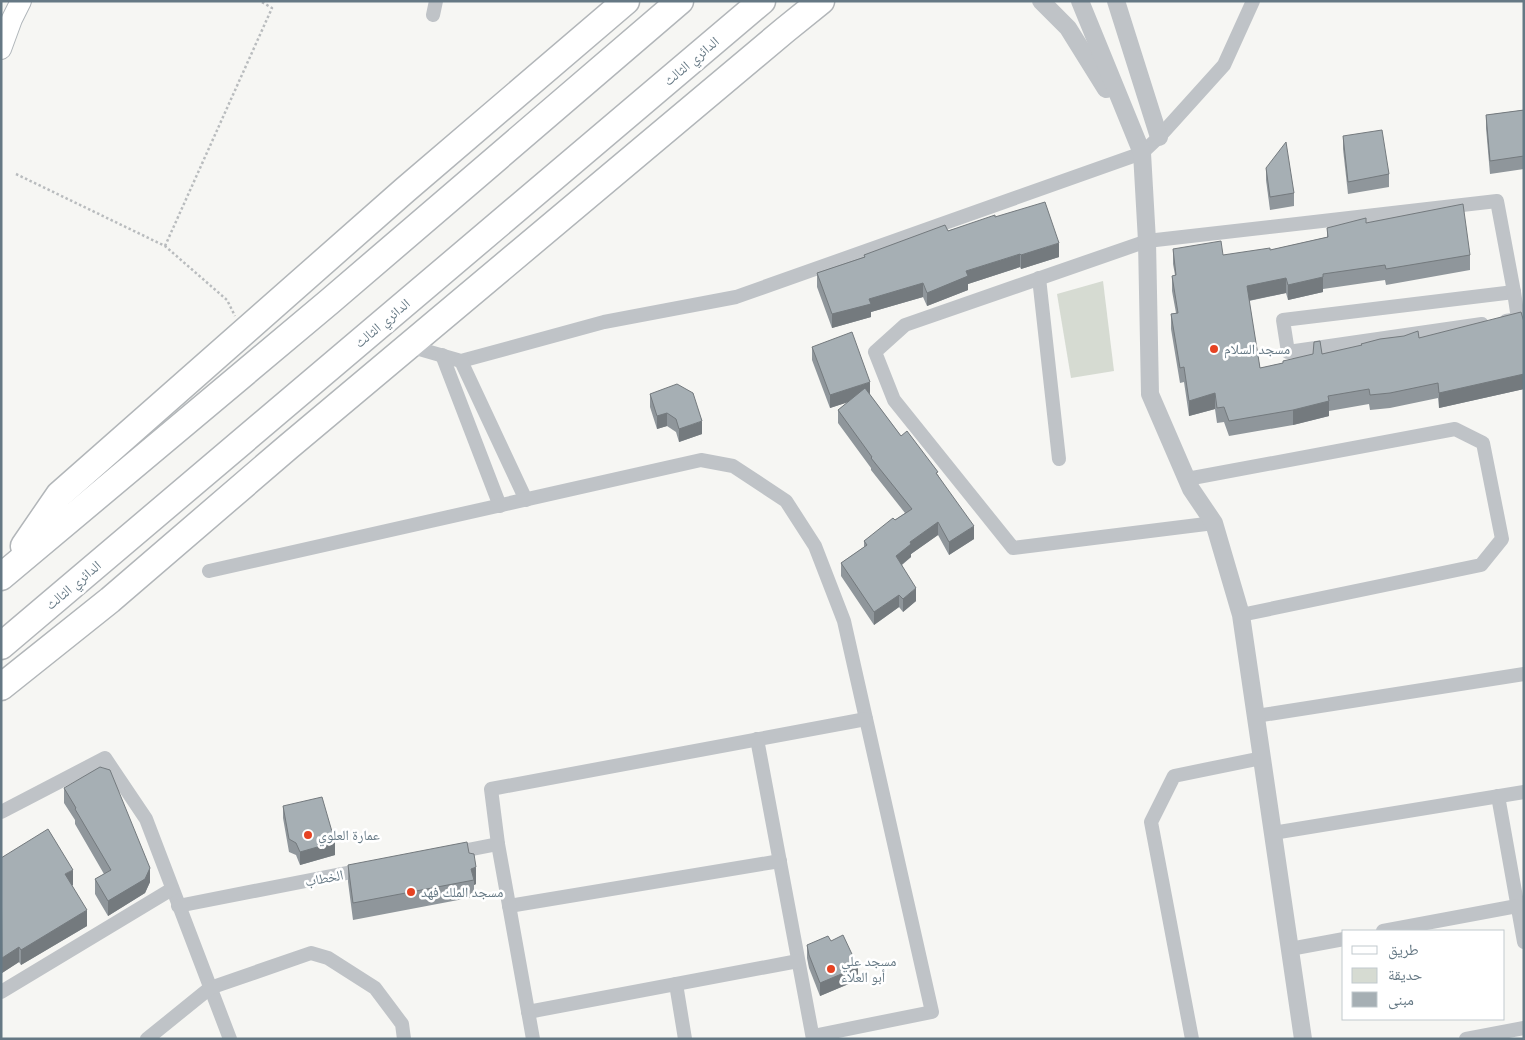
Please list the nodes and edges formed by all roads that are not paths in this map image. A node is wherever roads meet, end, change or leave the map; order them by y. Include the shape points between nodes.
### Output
1 (21, 1) edge
2 (626, 1) edge
3 (680, 1) edge
4 (821, 1) edge
5 (1041, 1) edge
6 (1080, 1) edge
7 (1116, 1) edge
8 (1253, 1) edge
9 (761, 5) edge
10 (1, 49) edge
11 (528, 131) junction
12 (1134, 135) junction
13 (1160, 137) junction
14 (1142, 153) junction
15 (406, 190) junction
16 (1147, 241) junction
17 (1039, 278) junction
18 (1514, 292) junction
19 (409, 346) junction
20 (442, 355) junction
21 (461, 360) junction
22 (1059, 459) dead end
23 (1187, 479) junction
24 (526, 500) junction
25 (500, 506) junction
26 (1214, 523) junction
27 (127, 540) junction
28 (209, 571) dead end
29 (2, 576) edge
30 (1241, 615) junction
31 (1, 646) edge
32 (1524, 674) edge
33 (1, 682) edge
34 (1, 687) edge
35 (1256, 716) junction
36 (866, 719) junction
37 (757, 739) junction
38 (1262, 758) junction
39 (1524, 792) edge
40 (1498, 796) junction
41 (1, 812) edge
42 (1273, 833) junction
43 (498, 844) junction
44 (440, 855) edge
45 (780, 861) junction
46 (382, 866) edge
47 (172, 889) junction
48 (178, 906) junction
49 (509, 906) junction
50 (1517, 906) junction
51 (1388, 930) edge
52 (1342, 938) edge
53 (1524, 942) edge
54 (1290, 948) junction
55 (798, 961) junction
56 (676, 984) junction
57 (210, 988) junction
58 (1, 992) edge
59 (528, 1012) junction
60 (1524, 1028) edge
61 (813, 1037) edge
62 (147, 1039) edge
63 (230, 1039) edge
64 (404, 1039) edge
65 (533, 1039) edge
66 (685, 1039) edge
67 (1192, 1039) edge
68 (1304, 1039) edge
69 (1466, 1039) edge

1 - 10 main road
2 - 15 highway
3 - 11 highway
4 - 19 highway
5 - 12 street via 1068,28
6 - 12 street
7 - 13 street
8 - 13 street via 1224,65
9 - 27 highway, الدائري الثالث
11 - 15 highway
11 - 29 highway
12 - 14 street
13 - 14 street
14 - 16 street
14 - 21 street via 736,297 604,322
15 - 29 highway via 59,495
16 - 17 street
16 - 18 street via 1497,201
16 - 23 street via 1150,394
17 - 22 street
17 - 26 street via 904,325 875,352 894,400 1013,548
18 - 18 street via 1518,319 1288,352 1283,320
19 - 20 street
19 - 34 highway via 110,600
20 - 21 street
20 - 25 street
21 - 24 street
23 - 26 street
23 - 30 street via 1454,429 1483,443 1502,539 1481,565
24 - 25 street
24 - 36 street via 701,460 733,466 786,501 816,546 844,621
25 - 28 street
26 - 30 street
27 - 31 highway, الدائري الثالث
27 - 33 highway via 86,595
30 - 35 street
32 - 35 street
35 - 38 street
36 - 37 street
36 - 61 street via 932,1012
37 - 43 street via 491,789
37 - 45 street
38 - 42 street
38 - 67 street via 1174,776 1151,822
39 - 40 street
40 - 42 street
40 - 50 street
41 - 47 street via 105,758 146,819
42 - 54 street
43 - 44 street
43 - 49 street
45 - 49 street
45 - 55 street
46 - 48 street, الخطاب
47 - 48 street
47 - 58 street
48 - 57 street
49 - 59 street
50 - 51 street
50 - 53 street
52 - 54 street
54 - 68 street
55 - 56 street
55 - 61 street
56 - 59 street
56 - 66 street
57 - 62 street
57 - 63 street
57 - 64 street via 311,953 328,958 375,988 402,1024
59 - 65 street
60 - 69 street

